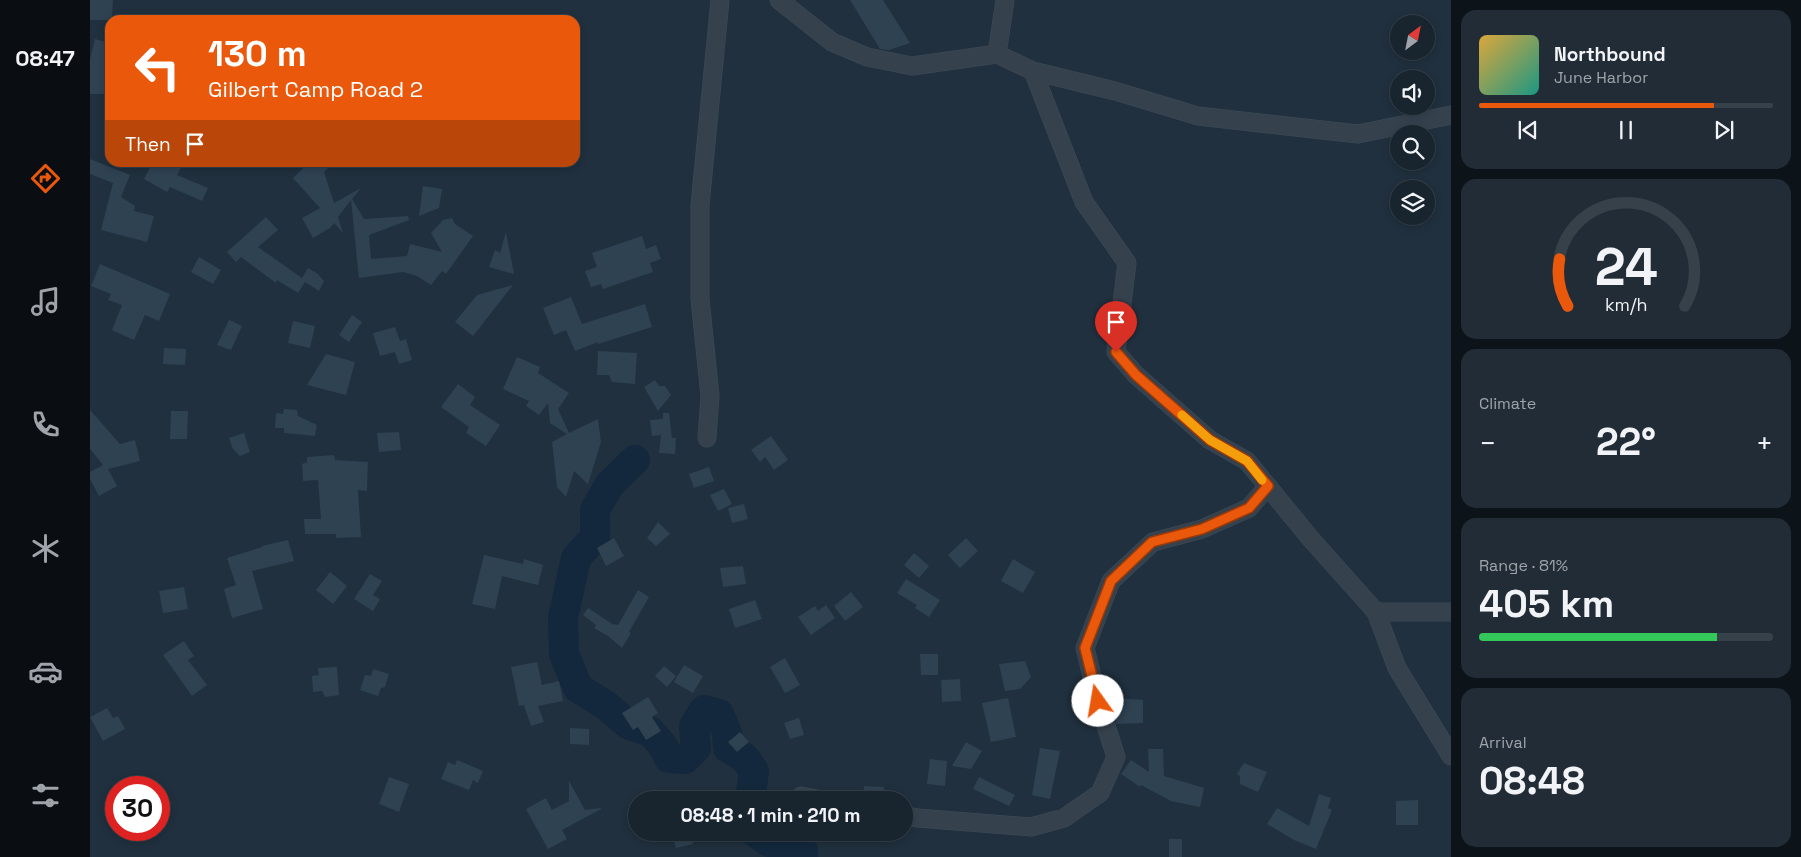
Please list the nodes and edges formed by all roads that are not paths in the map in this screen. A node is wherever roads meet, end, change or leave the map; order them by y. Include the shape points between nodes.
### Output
1 (720, 0) edge
2 (780, 0) edge
3 (1005, 0) edge
4 (997, 54) junction
5 (1033, 71) junction
6 (1451, 115) edge
7 (707, 438) dead end
8 (1268, 486) junction
9 (1376, 612) junction
10 (1451, 612) edge
11 (1451, 756) edge
12 (913, 817) edge

1 - 7 street via 700,205 700,299 710,396
2 - 4 street via 832,42 867,57 912,66
3 - 4 street
4 - 5 street
5 - 6 street via 1198,116 1358,134
5 - 8 street via 1084,202 1127,264 1116,352 1136,375 1210,440 1247,461
8 - 9 street
8 - 12 street via 1249,508 1202,529 1152,542 1111,581 1085,648 1116,757 1100,793 1064,818 1031,827
9 - 10 street
9 - 11 street via 1397,668

